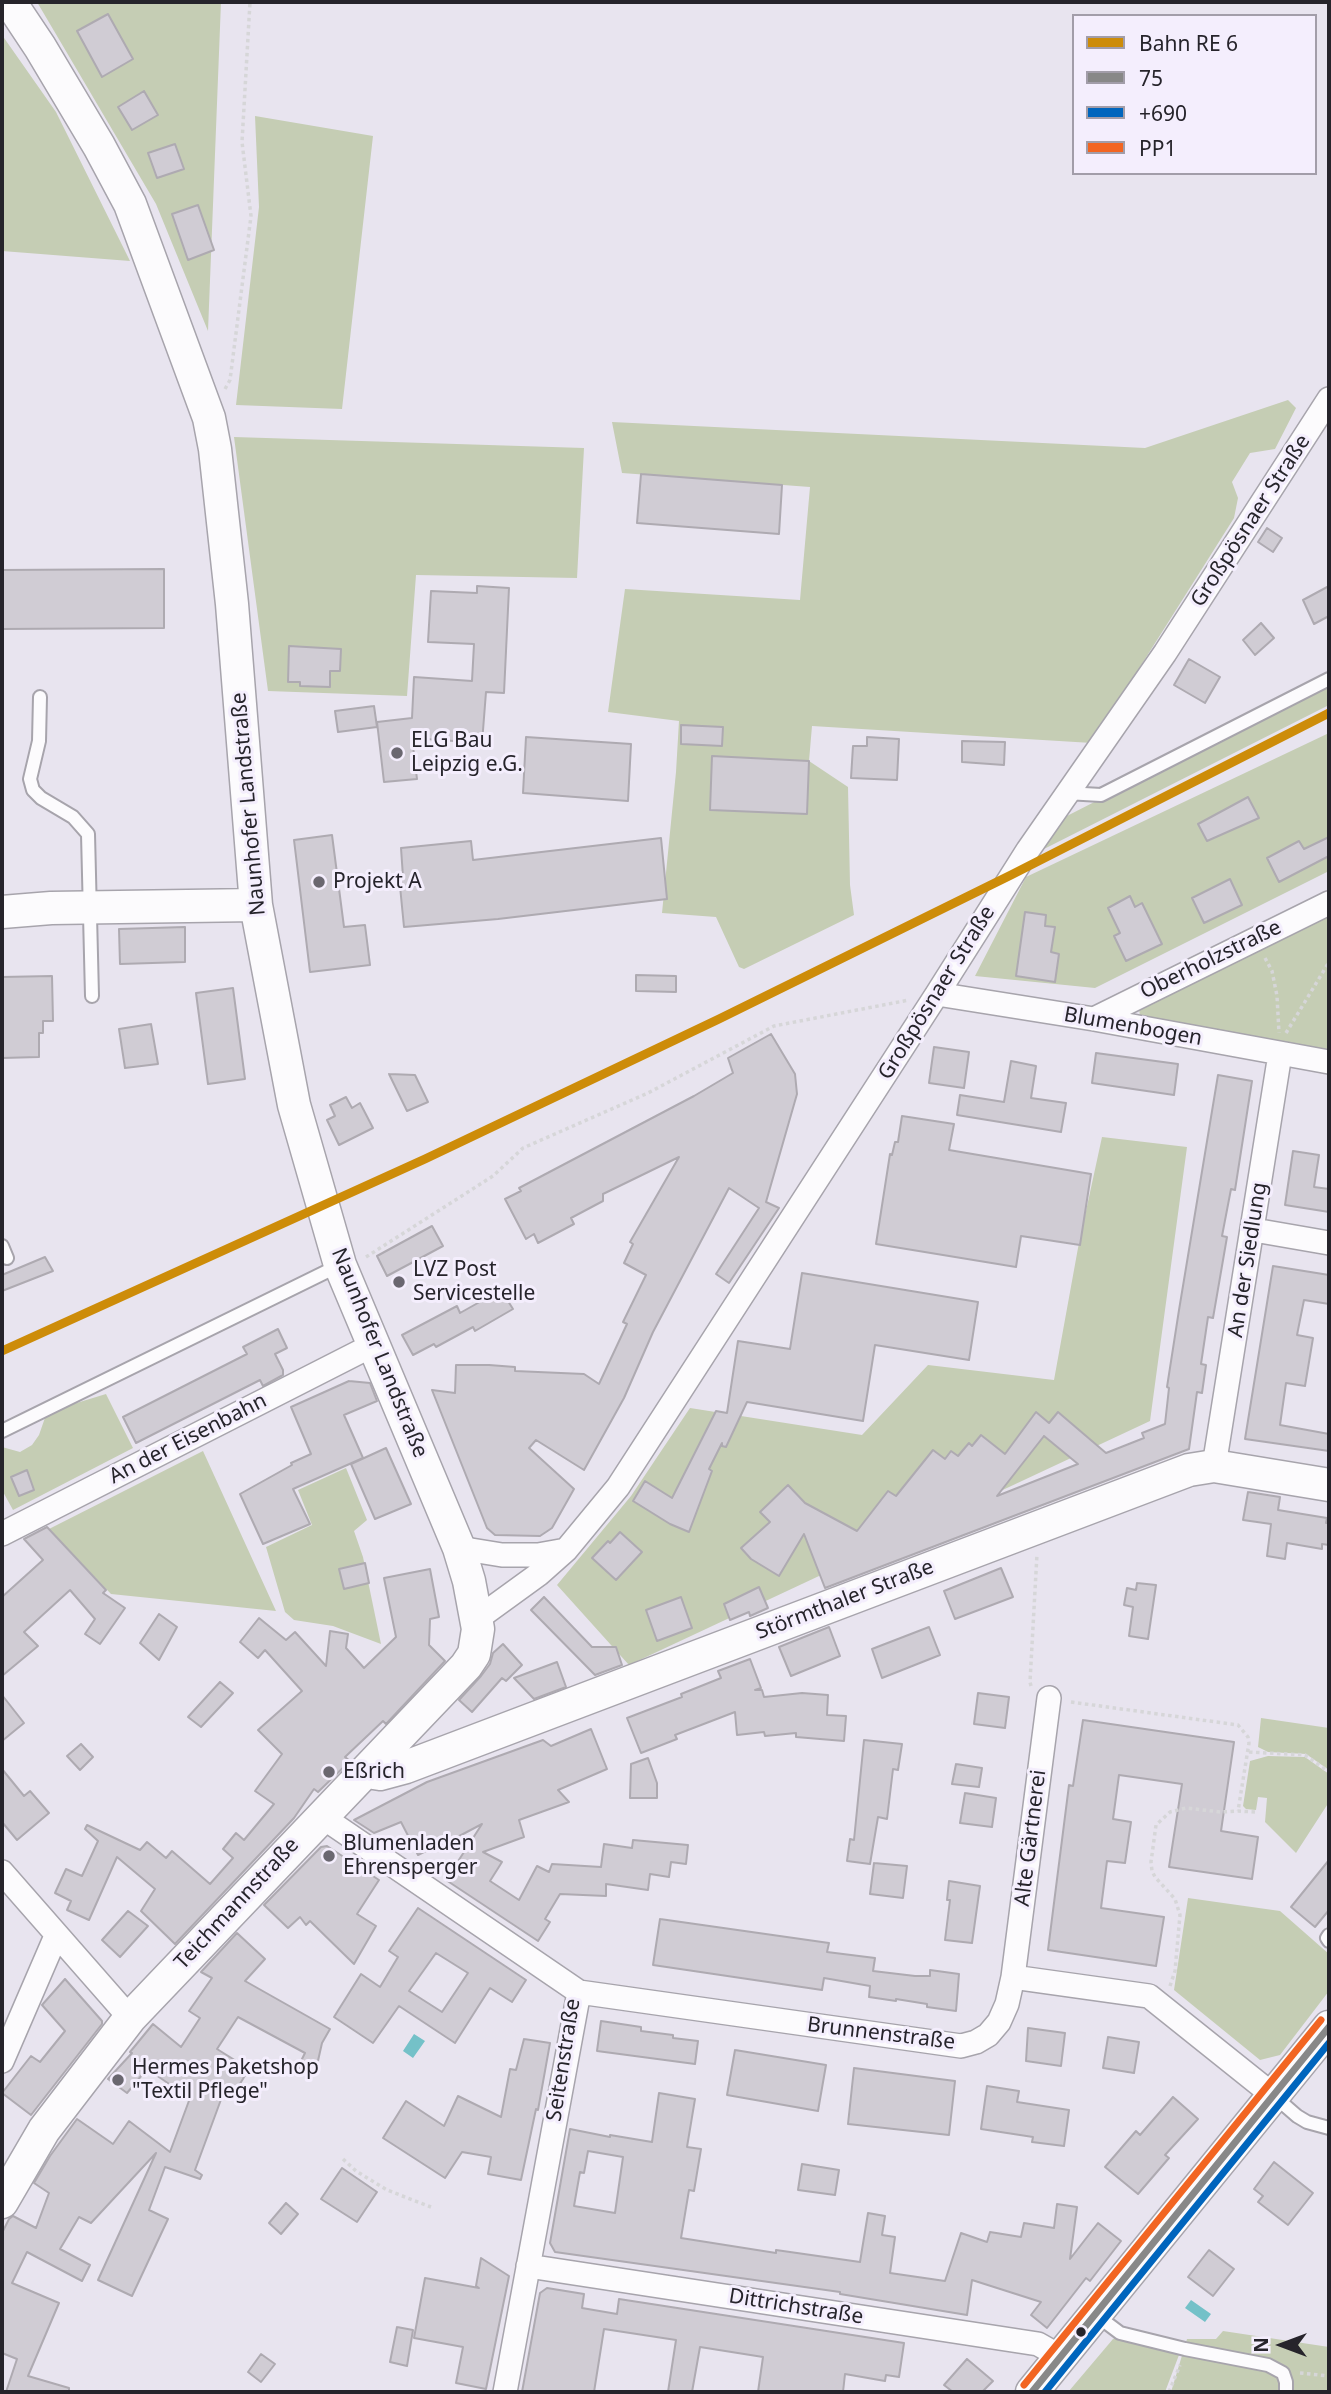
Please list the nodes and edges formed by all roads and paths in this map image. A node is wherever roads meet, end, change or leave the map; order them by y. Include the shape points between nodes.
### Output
1 (9, 2) edge
2 (250, 2) edge
3 (1329, 399) edge
4 (209, 418) junction
5 (1329, 679) edge
6 (40, 697) dead end
7 (1065, 793) junction
8 (1329, 903) edge
9 (256, 905) junction
10 (91, 907) junction
11 (2, 912) edge
12 (1255, 938) junction
13 (1329, 962) edge
14 (937, 995) junction
15 (92, 996) dead end
16 (1094, 1019) junction
17 (1282, 1044) junction
18 (1329, 1062) edge
19 (1254, 1230) junction
20 (1329, 1243) edge
21 (342, 1268) junction
22 (375, 1344) junction
23 (2, 1430) edge
24 (1214, 1466) junction
25 (1329, 1485) edge
26 (1032, 1528) junction
27 (2, 1534) edge
28 (459, 1548) junction
29 (566, 1550) junction
30 (477, 1619) junction
31 (1049, 1698) junction
32 (1248, 1752) junction
33 (367, 1772) junction
34 (1329, 1772) edge
35 (1238, 1811) junction
36 (1255, 1812) dead end
37 (321, 1816) junction
38 (2, 1872) edge
39 (1329, 1935) edge
40 (56, 1936) junction
41 (1329, 1941) edge
42 (1013, 1977) junction
43 (579, 1992) junction
44 (1160, 2005) junction
45 (130, 2018) junction
46 (1329, 2027) edge
47 (2, 2061) edge
48 (1273, 2096) junction
49 (1329, 2128) edge
50 (342, 2159) dead end
51 (4, 2194) edge
52 (431, 2207) dead end
53 (527, 2266) junction
54 (1096, 2315) junction
55 (1185, 2349) junction
56 (1061, 2357) junction
57 (1283, 2373) junction
58 (1329, 2376) edge
59 (505, 2392) edge
60 (1032, 2392) edge
61 (1169, 2392) edge
62 (1286, 2392) edge

1 - 4 street, Naunhofer Landstraße via 130,204
2 - 4 path via 242,142 251,216 230,380
3 - 7 street, Großpösnaer Straße via 1165,653
4 - 9 street, Naunhofer Landstraße via 232,604
5 - 7 lane via 1101,795
6 - 10 lane via 39,741 30,779 33,790 73,817 88,834
7 - 14 street, Großpösnaer Straße
8 - 12 street, Oberholzstraße
9 - 10 street
9 - 21 street, Naunhofer Landstraße via 294,1105
10 - 11 street
10 - 15 lane
12 - 16 street, Oberholzstraße
12 - 17 path via 1272,971
13 - 17 path
14 - 16 street, Blumenbogen
14 - 21 path via 774,1026 648,1093 523,1148 493,1176
14 - 29 street, Großpösnaer Straße via 618,1487
16 - 17 street, Blumenbogen
17 - 18 street, Blumenbogen
17 - 19 street, An der Siedlung
19 - 20 street
19 - 24 street, An der Siedlung
21 - 22 street, Naunhofer Landstraße
21 - 23 lane
22 - 27 street, An der Eisenbahn
22 - 28 street, Naunhofer Landstraße
24 - 25 street, Störmthaler Straße
24 - 26 street, Störmthaler Straße via 1189,1470
26 - 31 path via 1039,1560 1030,1682 1034,1694
26 - 33 street, Störmthaler Straße via 406,1768
28 - 29 street via 502,1555
28 - 30 street, Naunhofer Landstraße
29 - 30 street, Großpösnaer Straße
30 - 33 street, Teichmannstraße via 477,1642 466,1666
31 - 32 path via 1238,1726 1248,1737
31 - 42 street, Alte Gärtnerei
32 - 34 path via 1306,1755
32 - 35 path
33 - 37 street, Teichmannstraße
35 - 36 path
35 - 44 path via 1186,1808 1170,1812 1156,1825 1152,1871 1175,1899 1180,1915 1173,1982
37 - 43 street, Seitenstraße
37 - 45 street, Teichmannstraße
38 - 40 street
39 - 41 lane
40 - 45 street
40 - 47 street
42 - 43 street, Brunnenstraße via 999,2022 988,2035 961,2046
42 - 44 street via 1149,1996
43 - 53 street, Seitenstraße
44 - 48 street
45 - 51 street, Teichmannstraße via 44,2130
46 - 48 street
48 - 49 lane via 1307,2122
48 - 54 street
50 - 52 path via 387,2190
53 - 56 street, Dittrichstraße via 1038,2344
53 - 59 street, Seitenstraße
54 - 55 lane via 1120,2333
54 - 56 street
55 - 57 lane via 1254,2361
55 - 61 path
56 - 60 street
57 - 58 path
57 - 62 lane

